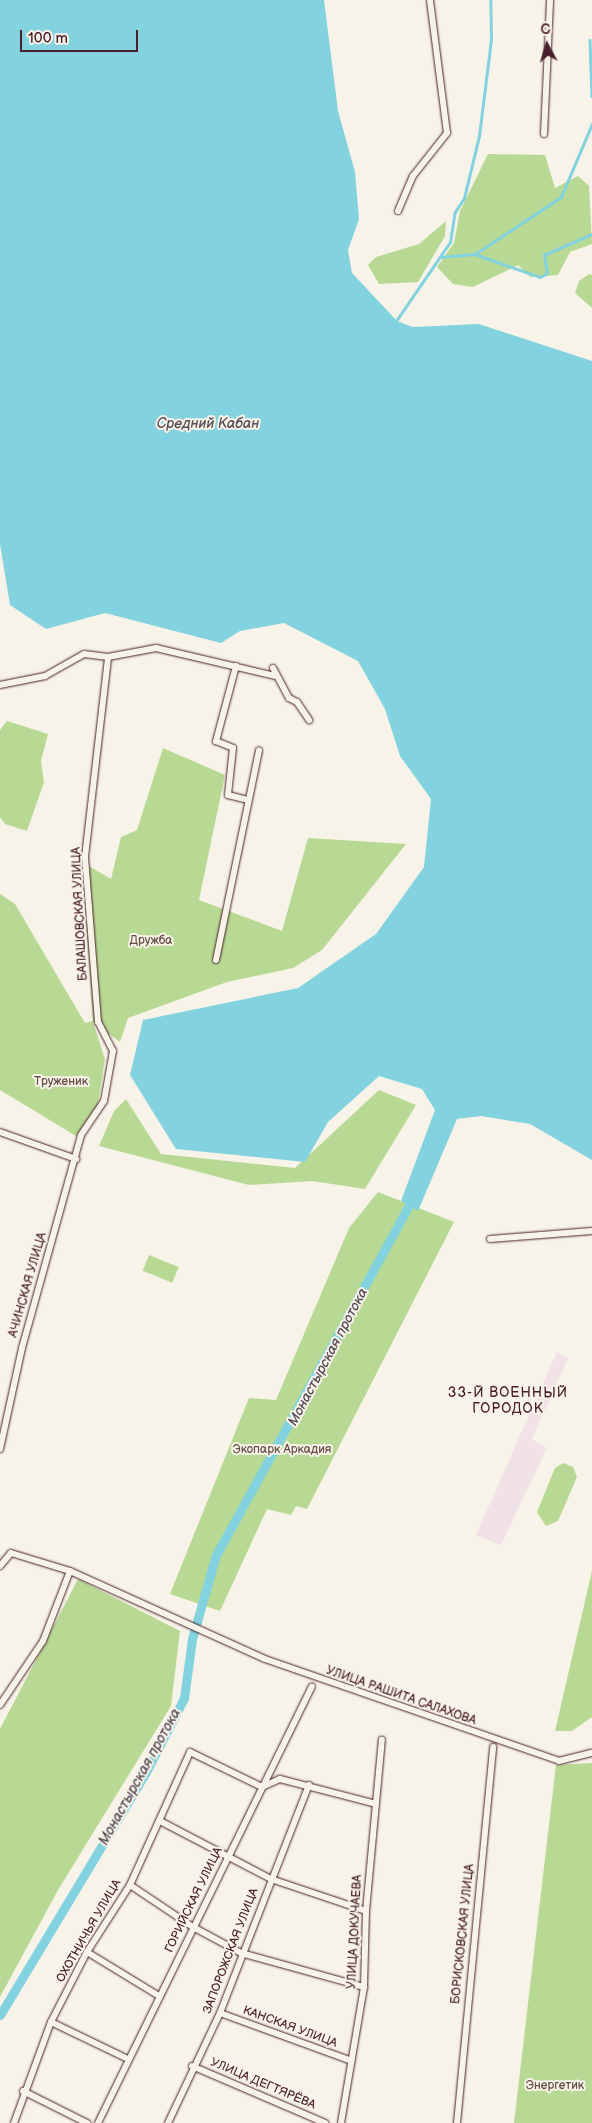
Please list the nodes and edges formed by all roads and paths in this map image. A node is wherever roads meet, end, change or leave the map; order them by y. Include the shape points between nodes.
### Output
1 (430, 0) edge
2 (550, 0) edge
3 (544, 134) dead end
4 (398, 211) dead end
5 (108, 657) junction
6 (236, 666) junction
7 (273, 668) dead end
8 (274, 676) junction
9 (0, 685) edge
10 (309, 720) dead end
11 (259, 750) dead end
12 (248, 800) junction
13 (216, 960) dead end
14 (0, 1132) edge
15 (76, 1158) junction
16 (592, 1231) edge
17 (490, 1239) dead end
18 (0, 1449) edge
19 (0, 1566) edge
20 (70, 1571) junction
21 (312, 1687) dead end
22 (0, 1705) edge
23 (382, 1740) dead end
24 (493, 1747) dead end
25 (592, 1753) edge
26 (309, 1785) junction
27 (262, 1787) junction
28 (376, 1804) junction
29 (160, 1822) junction
30 (227, 1858) junction
31 (271, 1879) junction
32 (130, 1885) junction
33 (366, 1911) junction
34 (193, 1928) junction
35 (87, 1952) junction
36 (241, 1953) junction
37 (364, 1987) junction
38 (159, 1996) junction
39 (220, 2013) junction
40 (51, 2022) junction
41 (128, 2059) junction
42 (352, 2061) junction
43 (192, 2066) junction
44 (23, 2090) junction
45 (14, 2123) edge
46 (87, 2123) edge
47 (98, 2123) edge
48 (168, 2123) edge
49 (325, 2123) edge
50 (341, 2123) edge
51 (456, 2123) edge

1 - 4 street via 446,133 413,176
2 - 3 street
5 - 6 street via 156,648
5 - 9 street via 84,654 45,676
5 - 15 street, БАЛАШОВСКАЯ УЛИЦА via 85,857 98,1022 113,1050 104,1101 81,1135
6 - 8 street
6 - 12 street via 216,741 233,748 228,795
7 - 8 street
8 - 10 street
11 - 12 street
12 - 13 street
14 - 15 street
15 - 18 street, АЧИНСКАЯ УЛИЦА via 22,1348
16 - 17 street
19 - 20 street via 11,1553
20 - 22 street via 43,1641
20 - 25 street, УЛИЦА РАШИТА САЛАХОВА via 185,1625 383,1703 559,1761
21 - 27 street, ГОРИЙСКАЯ УЛИЦА
23 - 28 street, УЛИЦА ДОКУЧАЕВА
24 - 51 street, БОРИСКОВСКАЯ УЛИЦА
26 - 27 street via 280,1780
26 - 28 street
26 - 31 street, ЗАПОРОЖСКАЯ УЛИЦА
27 - 29 street, ОХОТНИЧЬЯ УЛИЦА via 190,1752
27 - 30 street, ГОРИЙСКАЯ УЛИЦА
28 - 33 street, УЛИЦА ДОКУЧАЕВА
29 - 30 street
29 - 32 street, ОХОТНИЧЬЯ УЛИЦА
30 - 31 street
30 - 34 street, ГОРИЙСКАЯ УЛИЦА
31 - 33 street
31 - 36 street, ЗАПОРОЖСКАЯ УЛИЦА
32 - 34 street
32 - 35 street, ОХОТНИЧЬЯ УЛИЦА
33 - 37 street, УЛИЦА ДОКУЧАЕВА
34 - 36 street
34 - 38 street, ГОРИЙСКАЯ УЛИЦА
35 - 38 street
35 - 40 street, ОХОТНИЧЬЯ УЛИЦА
36 - 37 street
36 - 39 street, ЗАПОРОЖСКАЯ УЛИЦА
37 - 42 street, УЛИЦА ДОКУЧАЕВА
38 - 41 street, ГОРИЙСКАЯ УЛИЦА
39 - 42 street, КАНСКАЯ УЛИЦА
39 - 43 street, ЗАПОРОЖСКАЯ УЛИЦА
40 - 41 street
40 - 44 street, ОХОТНИЧЬЯ УЛИЦА
41 - 47 street, ГОРИЙСКАЯ УЛИЦА
42 - 50 street, УЛИЦА ДОКУЧАЕВА
43 - 48 street, ЗАПОРОЖСКАЯ УЛИЦА
43 - 49 street, УЛИЦА ДЕГТЯРЁВА
44 - 45 street, ОХОТНИЧЬЯ УЛИЦА
44 - 46 street

